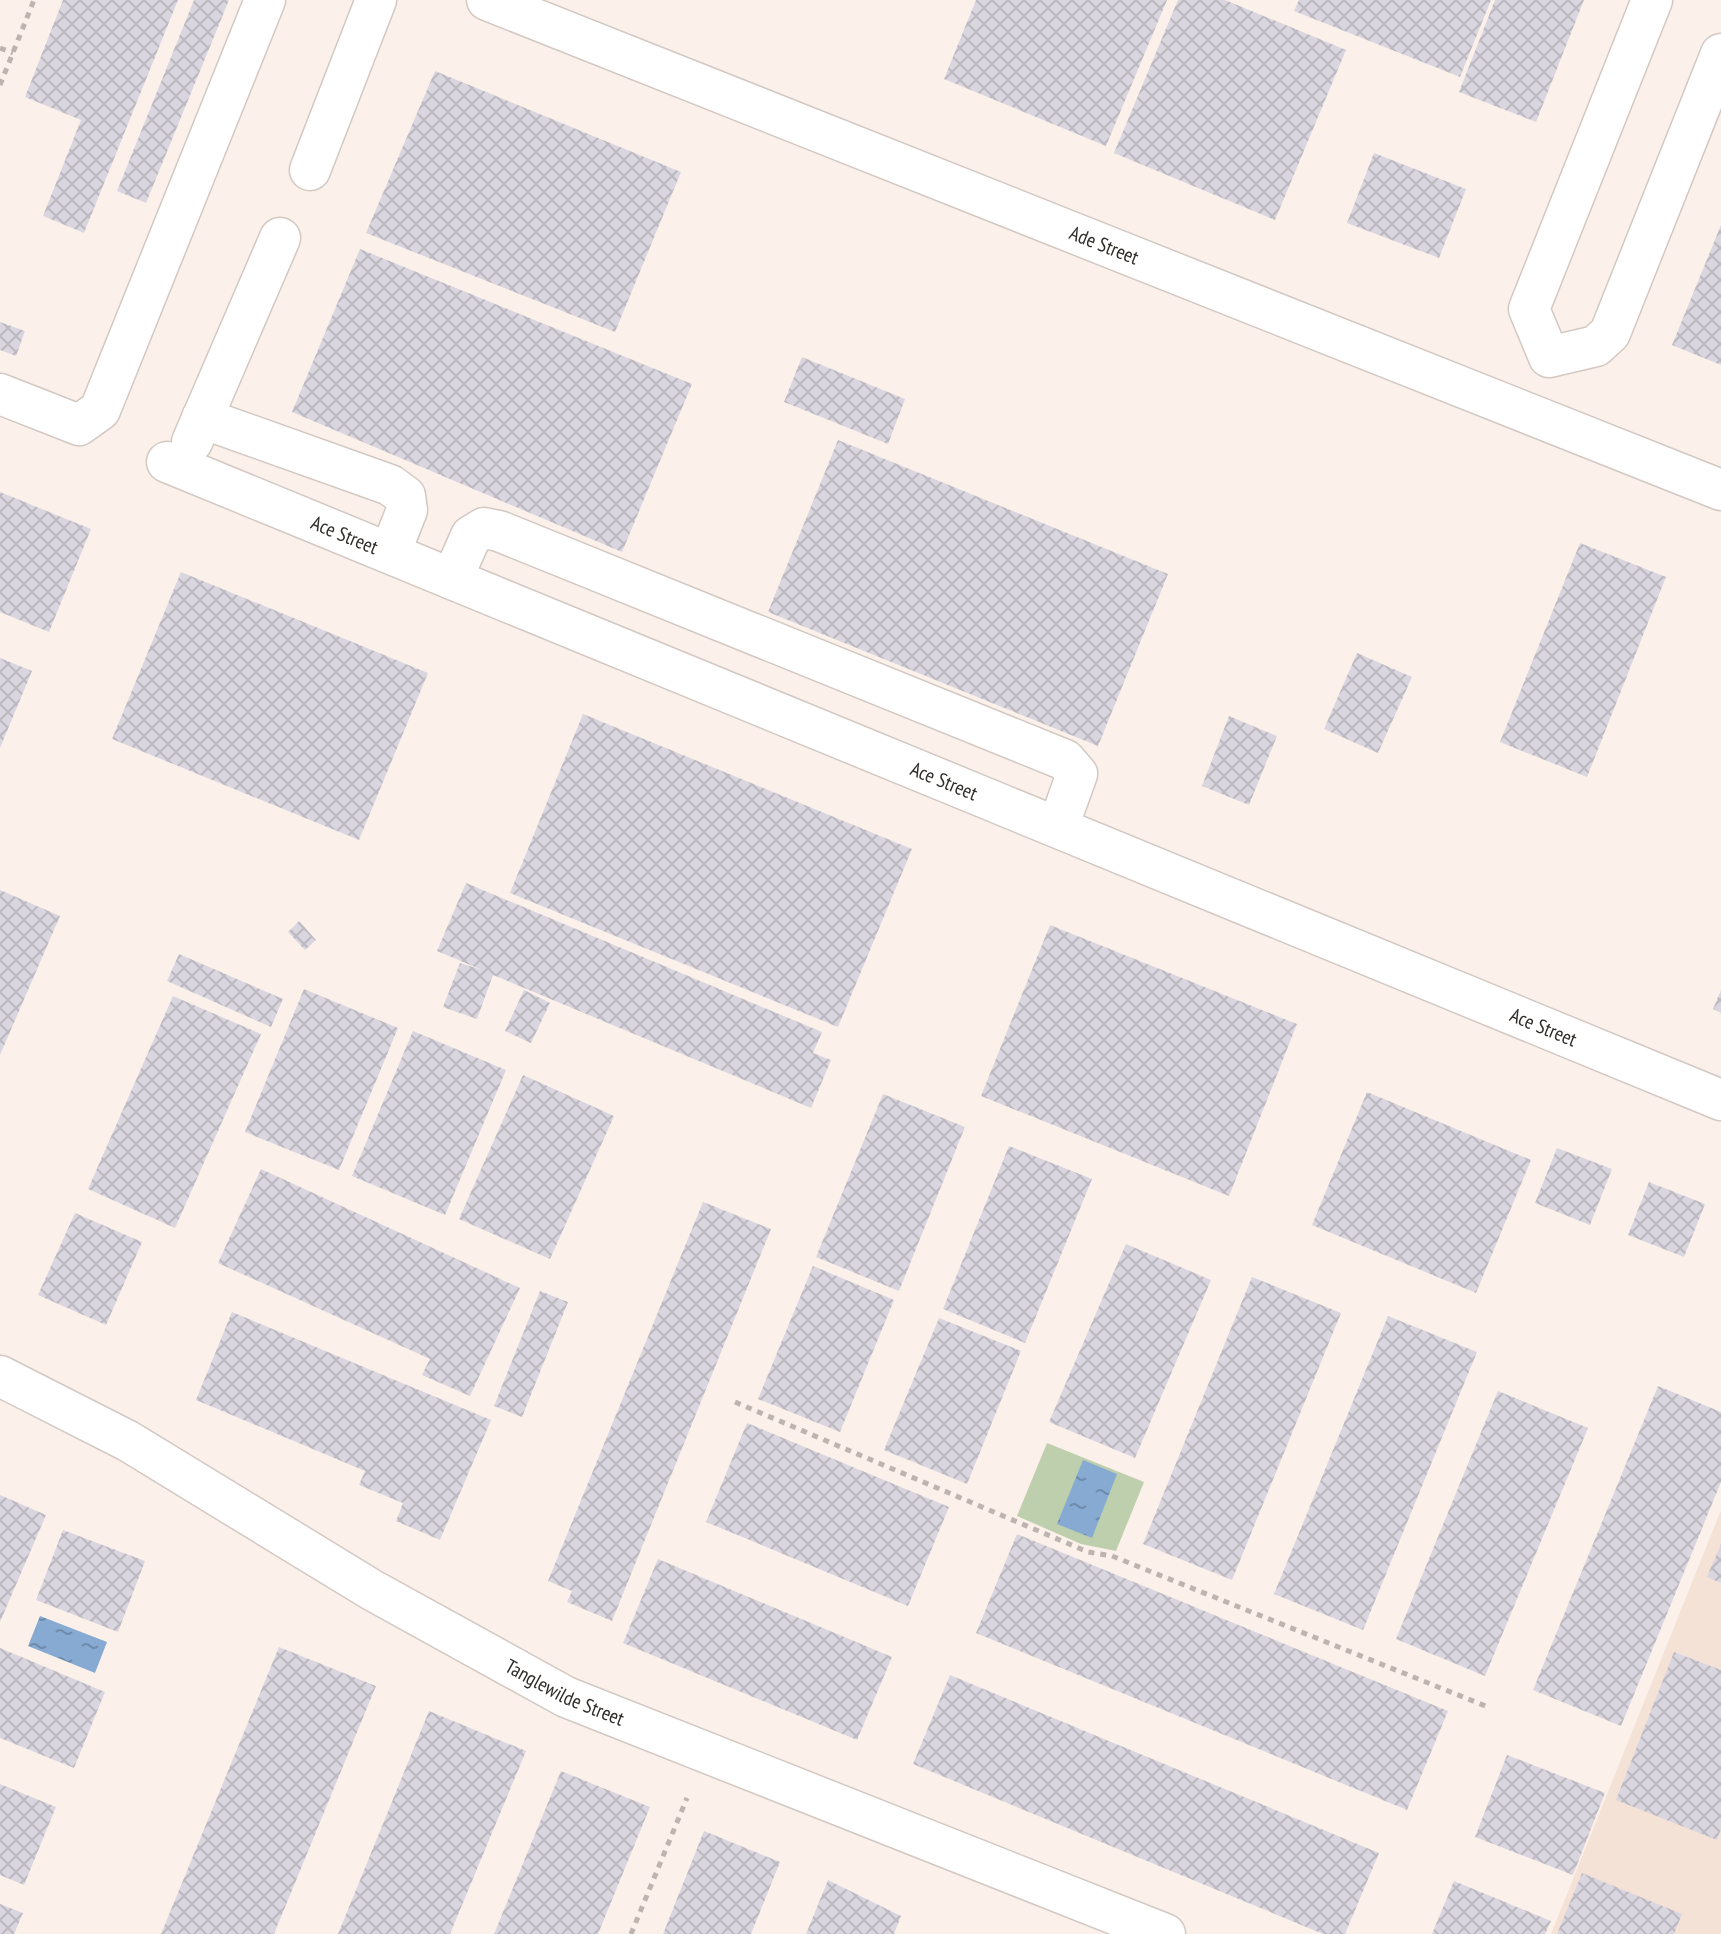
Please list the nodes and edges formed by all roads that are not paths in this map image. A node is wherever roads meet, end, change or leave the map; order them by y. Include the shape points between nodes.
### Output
1 (265, 0) edge
2 (376, 0) edge
3 (487, 0) edge
4 (1652, 0) edge
5 (1721, 54) edge
6 (310, 170) dead end
7 (280, 238) dead end
8 (1549, 357) junction
9 (0, 394) edge
10 (1527, 413) junction
11 (202, 418) junction
12 (1721, 490) edge
13 (390, 553) junction
14 (600, 572) junction
15 (452, 579) junction
16 (682, 605) junction
17 (577, 630) junction
18 (765, 638) junction
19 (660, 664) junction
20 (887, 688) junction
21 (743, 698) junction
22 (954, 716) junction
23 (864, 748) junction
24 (929, 775) junction
25 (1058, 827) junction
26 (1721, 1100) edge
27 (0, 1376) edge
28 (1165, 1934) edge

1 - 9 street via 100,410 79,425
2 - 6 street
3 - 10 street, Ade Street
4 - 8 street via 1529,309
5 - 8 street via 1610,333 1596,346
7 - 11 street
8 - 10 street
10 - 12 street, Ade Street
11 - 13 street via 390,485 405,496 407,510
11 - 13 street, Ace Street via 174,465
13 - 15 street, Ace Street
14 - 15 street via 484,528 471,536
14 - 16 street
14 - 17 street
15 - 17 street, Ace Street
16 - 18 street
16 - 19 street
17 - 19 street, Ace Street
18 - 20 street
18 - 21 street
19 - 21 street, Ace Street
20 - 22 street
20 - 23 street
21 - 23 street, Ace Street
22 - 24 street
22 - 25 street via 1065,760 1077,774
23 - 24 street, Ace Street
24 - 25 street, Ace Street
25 - 26 street, Ace Street
27 - 28 street, Tanglewilde Street via 128,1441 372,1590 566,1697

